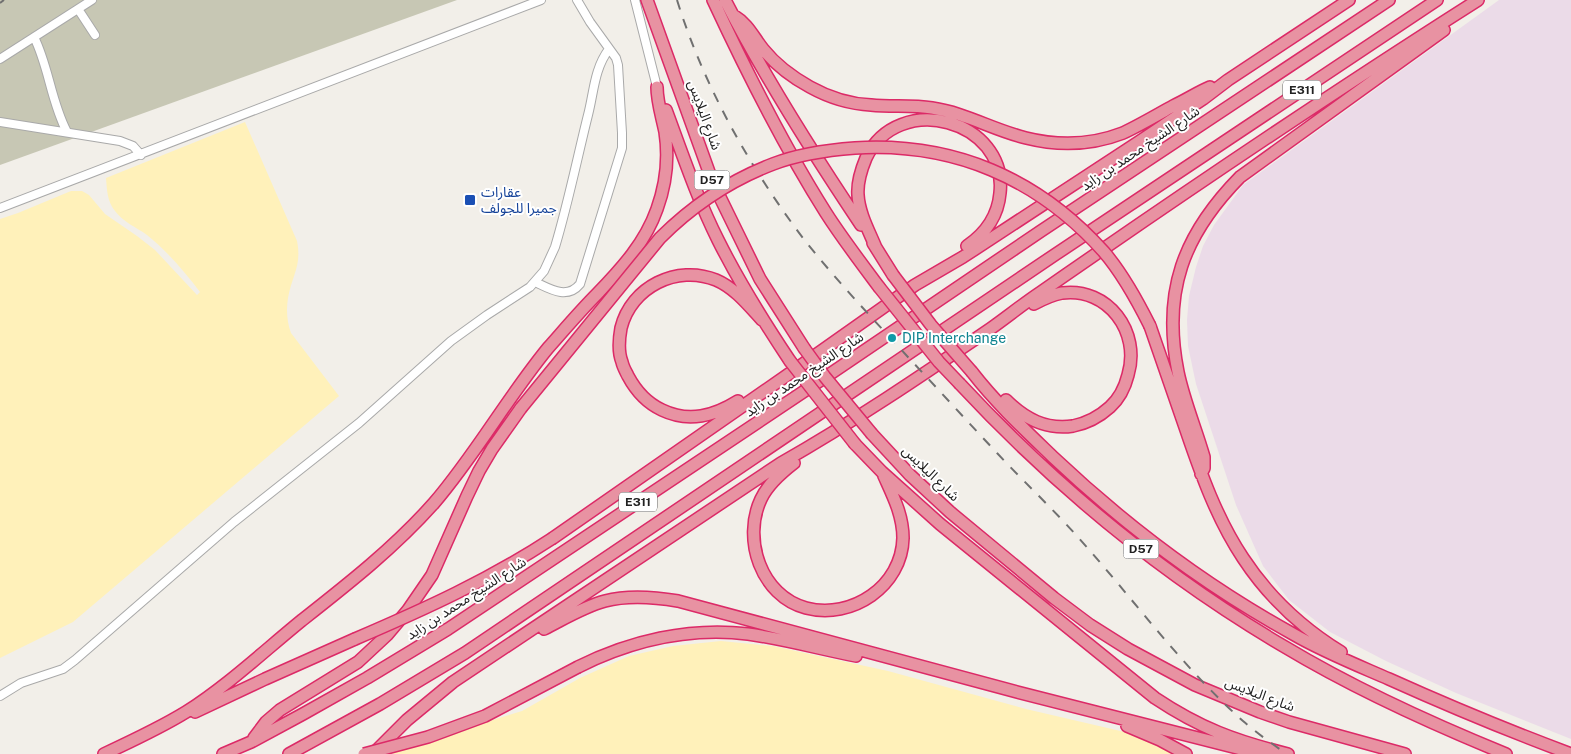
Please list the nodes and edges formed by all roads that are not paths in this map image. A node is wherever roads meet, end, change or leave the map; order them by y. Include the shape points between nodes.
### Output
1 (92, 0) edge
2 (541, 0) edge
3 (577, 0) edge
4 (713, 0) edge
5 (725, 0) edge
6 (1349, 0) edge
7 (1389, 0) edge
8 (1437, 0) edge
9 (1479, 0) edge
10 (638, 1) edge
11 (78, 8) junction
12 (733, 15) junction
13 (95, 35) dead end
14 (34, 37) junction
15 (609, 49) junction
16 (0, 59) edge
17 (1228, 80) junction
18 (657, 87) junction
19 (0, 122) edge
20 (67, 132) junction
21 (141, 155) junction
22 (0, 208) edge
23 (876, 248) junction
24 (930, 276) junction
25 (535, 282) junction
26 (762, 320) junction
27 (991, 328) junction
28 (786, 376) junction
29 (982, 385) junction
30 (830, 435) junction
31 (882, 472) junction
32 (1201, 474) junction
33 (500, 651) junction
34 (889, 658) junction
35 (1383, 677) junction
36 (0, 696) edge
37 (1111, 716) junction
38 (161, 726) junction
39 (251, 742) junction
40 (104, 754) edge
41 (224, 754) edge
42 (289, 754) edge
43 (364, 754) edge
44 (373, 754) edge
45 (1186, 754) edge
46 (1261, 754) edge
47 (1288, 754) edge
48 (1405, 754) edge
49 (1506, 754) edge
50 (1571, 754) edge

1 - 11 street
2 - 21 street
3 - 15 street
4 - 49 highway, D57, bridge via 791,155 827,214 919,337 1009,435 1114,528 1226,611 1346,681
5 - 12 highway
6 - 17 highway
7 - 39 highway, شارع الشيخ محمد بن زايد / E311 via 448,629
8 - 42 highway, E311 via 464,653
9 - 27 highway via 1406,45
9 - 32 highway via 1459,19 1240,177 1197,231 1180,270 1172,332 1178,373 1204,457
10 - 18 street
10 - 48 highway, شارع اليلايس / D57, bridge via 713,183 760,279 825,377 910,475 1054,598 1128,649 1195,684 1260,712
11 - 13 street
11 - 14 street
12 - 17 highway via 744,22 763,49 785,70 825,94 870,105 942,110 1040,141 1074,143 1115,135
12 - 23 highway via 824,170
14 - 16 street
14 - 20 street via 45,63 56,109
15 - 25 street via 597,73 555,247 548,265
15 - 25 street via 618,65 622,143 582,281 575,289 564,293
17 - 24 highway via 1140,141
18 - 26 highway via 718,240
18 - 38 highway via 666,145 665,178 652,222 630,258 547,350 451,482 405,534 372,565 232,678
19 - 20 street
20 - 21 street via 127,143
21 - 22 street
23 - 24 highway via 858,196 860,173 876,142 894,127 926,119 941,120 965,129 982,141 994,158 1000,179 999,201 986,230 945,260
23 - 29 highway, bridge via 931,325
24 - 28 highway
25 - 36 street via 451,341 359,423 234,522 75,660 63,669 21,684
26 - 28 highway via 727,286 717,281 688,274 670,276 646,289 628,310 620,336 621,362 645,399 668,413 694,418 720,412
26 - 31 highway, bridge via 855,444
27 - 29 highway via 1049,296 1063,293 1090,296 1103,302 1123,322 1131,346 1130,370 1120,395 1103,413 1094,420 1064,427 1033,421 996,390
27 - 30 highway
28 - 38 highway, bridge via 552,538 472,586
29 - 35 highway via 1084,486 1220,590 1293,635
30 - 31 highway via 780,474 761,499 756,512 753,540 761,569 774,587 792,601 805,608 836,610 854,605 882,588 900,556 903,538 896,503
30 - 33 highway via 781,464
31 - 47 highway via 963,544 1162,702 1214,732
32 - 35 highway via 1242,558 1266,588 1314,634
32 - 39 highway, bridge via 1150,326 1129,286 1105,254 1074,222 1042,196 979,165 910,148 843,149 774,164 714,194 660,238 521,408 492,449 432,575 408,610 358,662 280,710
33 - 34 highway via 589,607 605,601 642,597 678,601
33 - 44 highway via 430,700
34 - 37 highway
34 - 43 highway, bridge via 861,657 747,634 679,634 635,644 594,659 485,716 428,737
35 - 50 highway via 1498,727
37 - 45 highway
37 - 46 highway
38 - 40 highway
39 - 41 highway, شارع الشيخ محمد بن زايد / E311

